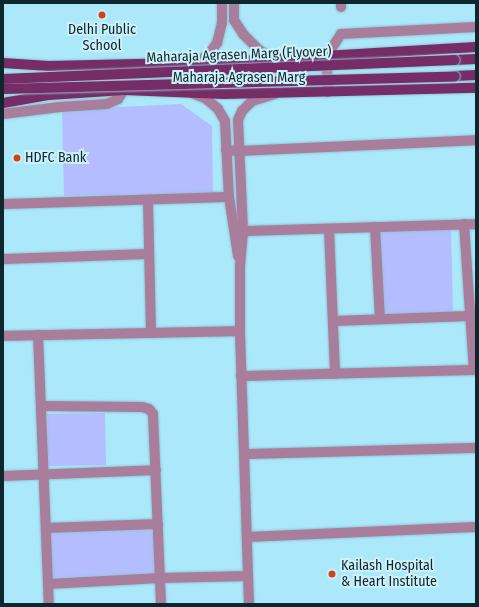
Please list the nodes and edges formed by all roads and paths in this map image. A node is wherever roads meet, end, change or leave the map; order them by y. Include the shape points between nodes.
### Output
1 (222, 3) edge
2 (234, 3) edge
3 (476, 27) edge
4 (476, 48) edge
5 (326, 57) junction
6 (276, 60) junction
7 (476, 60) edge
8 (198, 62) junction
9 (3, 63) edge
10 (49, 66) junction
11 (3, 70) edge
12 (476, 75) edge
13 (3, 79) edge
14 (476, 88) edge
15 (3, 89) edge
16 (124, 90) junction
17 (190, 92) junction
18 (280, 92) junction
19 (328, 92) junction
20 (3, 94) edge
21 (34, 98) junction
22 (3, 103) edge
23 (3, 114) edge
24 (476, 140) edge
25 (226, 150) junction
26 (238, 151) junction
27 (228, 197) junction
28 (148, 201) junction
29 (3, 204) edge
30 (464, 224) junction
31 (476, 224) edge
32 (375, 227) junction
33 (329, 229) junction
34 (243, 231) junction
35 (149, 254) junction
36 (3, 259) edge
37 (240, 266) junction
38 (470, 316) junction
39 (380, 319) junction
40 (333, 320) junction
41 (240, 331) junction
42 (151, 333) junction
43 (38, 335) junction
44 (3, 336) edge
45 (475, 370) edge
46 (335, 374) junction
47 (241, 376) junction
48 (41, 406) junction
49 (476, 448) edge
50 (244, 454) junction
51 (156, 470) junction
52 (44, 474) junction
53 (3, 476) edge
54 (158, 524) junction
55 (476, 527) edge
56 (46, 528) junction
57 (247, 537) junction
58 (248, 576) junction
59 (160, 578) junction
60 (48, 584) junction
61 (49, 604) edge
62 (161, 604) edge
63 (249, 604) edge

1 - 8 street via 222,23 217,43 209,54
2 - 6 street via 234,20 243,34 259,50
3 - 5 street via 341,34
4 - 5 main road, Maharaja Agrasen Marg
5 - 6 main road, Maharaja Agrasen Marg
5 - 19 street
6 - 8 main road, Maharaja Agrasen Marg
7 - 13 main road, Maharaja Agrasen Marg (Flyover), bridge
8 - 10 main road, Maharaja Agrasen Marg
9 - 10 main road, Maharaja Agrasen Marg
10 - 11 main road
12 - 15 main road, Maharaja Agrasen Marg (Flyover), bridge
14 - 19 main road, Maharaja Agrasen Marg
16 - 17 main road, Maharaja Agrasen Marg
16 - 21 main road, Maharaja Agrasen Marg
16 - 23 street via 118,99 107,104
17 - 18 main road, Maharaja Agrasen Marg
17 - 25 street via 205,98 218,109 225,121
18 - 19 main road, Maharaja Agrasen Marg
18 - 26 street via 252,101 242,111 238,120
20 - 21 main road via 22,93
21 - 22 main road, Maharaja Agrasen Marg
24 - 26 street
25 - 26 street
25 - 27 street
26 - 34 street
27 - 28 street
27 - 37 street
28 - 29 street
28 - 35 street
30 - 31 street
30 - 32 street
30 - 38 street
32 - 33 street
32 - 39 street
33 - 34 street
33 - 40 street
34 - 37 street
35 - 36 street
35 - 42 street
37 - 41 street
38 - 39 street
38 - 45 street
39 - 40 street
40 - 46 street
41 - 42 street
41 - 47 street
42 - 43 street
43 - 44 street
43 - 48 street
45 - 46 street
46 - 47 street
47 - 50 street
48 - 51 street via 149,409 153,414
48 - 52 street
49 - 50 street
50 - 57 street
51 - 52 street
51 - 54 street
52 - 53 street
52 - 56 street
54 - 56 street
54 - 59 street
55 - 57 street
56 - 60 street
57 - 58 street
58 - 59 street
58 - 63 street
59 - 60 street
59 - 62 street
60 - 61 street

